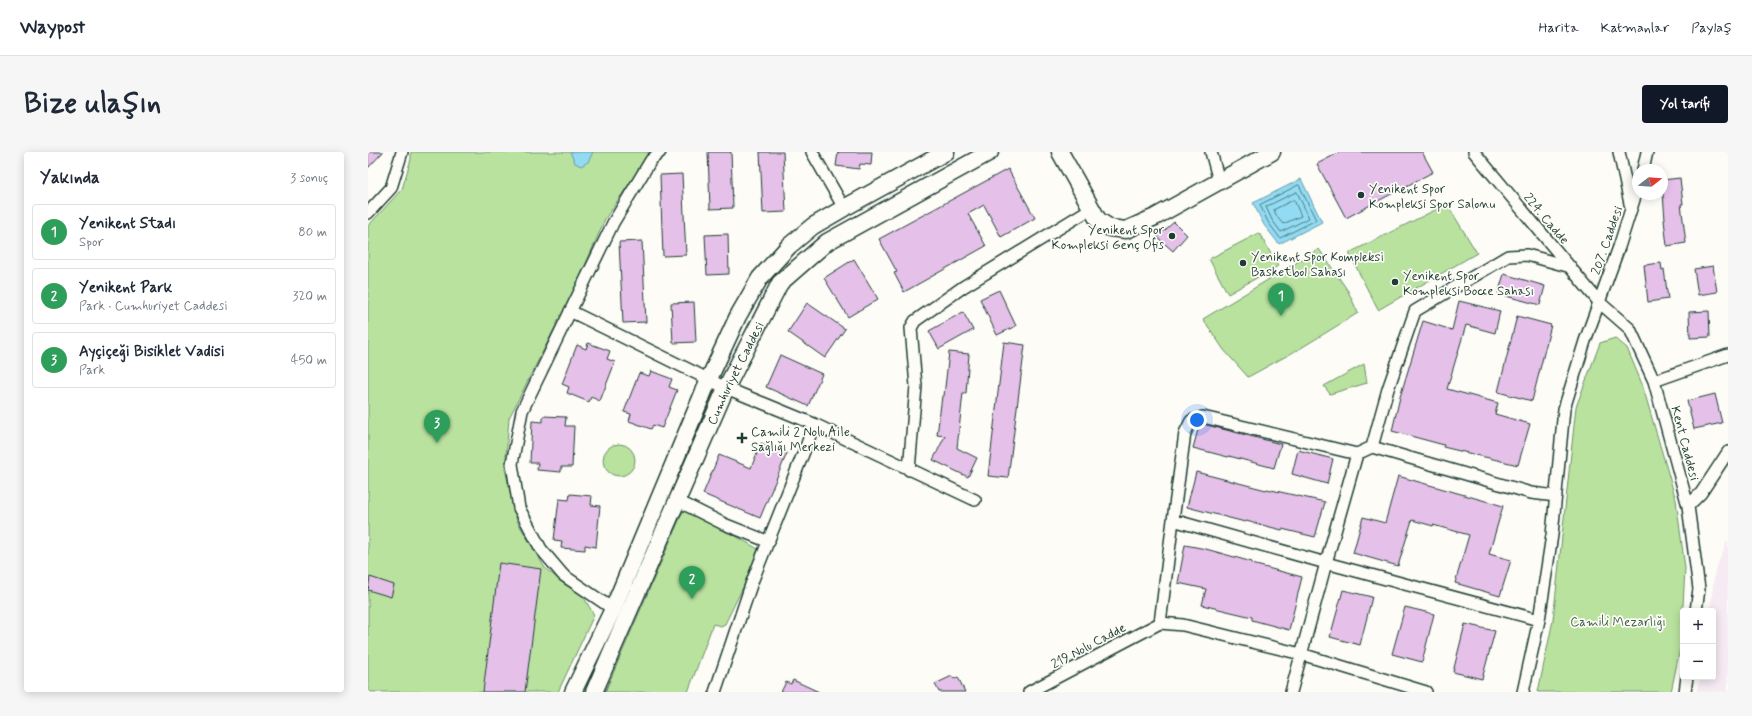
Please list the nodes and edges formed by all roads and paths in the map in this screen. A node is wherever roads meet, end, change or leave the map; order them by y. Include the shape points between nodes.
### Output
1 (402, 152) edge
2 (660, 152) edge
3 (812, 152) edge
4 (946, 152) edge
5 (990, 152) edge
6 (1060, 152) edge
7 (1211, 152) edge
8 (1272, 152) edge
9 (1474, 152) edge
10 (1619, 152) edge
11 (1647, 152) edge
12 (1644, 164) edge
13 (1219, 181) junction
14 (1634, 200) edge
15 (844, 208) junction
16 (1092, 208) junction
17 (1631, 210) junction
18 (368, 213) edge
19 (1571, 267) junction
20 (1599, 302) junction
21 (570, 311) junction
22 (1728, 355) edge
23 (709, 379) junction
24 (1654, 382) junction
25 (726, 388) junction
26 (814, 424) junction
27 (1372, 446) junction
28 (1728, 452) edge
29 (1357, 454) junction
30 (909, 470) junction
31 (1556, 496) junction
32 (975, 500) dead end
33 (678, 501) junction
34 (1688, 506) junction
35 (1173, 520) junction
36 (769, 542) junction
37 (1326, 563) junction
38 (1696, 608) edge
39 (613, 609) junction
40 (1539, 620) junction
41 (1160, 623) junction
42 (1301, 654) junction
43 (1687, 680) edge
44 (573, 692) edge
45 (594, 692) edge
46 (715, 692) edge
47 (1029, 692) edge
48 (1291, 692) edge
49 (1426, 692) edge
50 (1523, 692) edge
51 (1685, 692) edge

1 - 18 street via 391,188
2 - 21 street via 652,160 613,222
3 - 15 street
4 - 15 street, Cumhuriyet Caddesi
5 - 25 street, Cumhuriyet Caddesi via 850,228 807,258 780,283
6 - 16 street
7 - 13 street
8 - 13 street
9 - 19 street, 224. Cadde
10 - 17 street
11 - 12 street
13 - 16 street via 1155,217 1126,230 1110,228 1098,220
14 - 17 street, 207. Caddesi
15 - 23 street, Cumhuriyet Caddesi via 813,226 789,246 760,278 738,316
16 - 30 street via 964,287 915,321 911,328 916,386
17 - 20 street, 207. Caddesi
19 - 20 street, 224. Cadde
19 - 27 street via 1527,255 1508,256 1415,311 1388,389
20 - 24 street, Kent Caddesi via 1630,329
20 - 31 street, 207. Caddesi via 1564,408
21 - 23 street
21 - 39 street via 522,411 512,464 519,508 541,549 563,575
22 - 24 street
23 - 25 street
23 - 39 street, Cumhuriyet Caddesi
24 - 34 street, Kent Caddesi
25 - 26 street
25 - 33 street, Cumhuriyet Caddesi
26 - 30 street
26 - 36 street
27 - 29 street
27 - 31 street via 1530,493
28 - 34 street via 1701,493
29 - 35 street via 1203,417 1192,421 1185,434
29 - 37 street
30 - 32 street
31 - 40 street, 207. Caddesi
33 - 36 street via 724,524
33 - 45 street, Cumhuriyet Caddesi
34 - 38 street, Kent Caddesi via 1699,589
35 - 37 street
35 - 41 street
36 - 46 street via 752,582
37 - 40 street
37 - 42 street
39 - 44 street, Cumhuriyet Caddesi
40 - 50 street, 207. Caddesi
41 - 42 street via 1183,625
41 - 47 street, 219 Nolu Cadde
42 - 48 street
42 - 49 street
43 - 51 street

